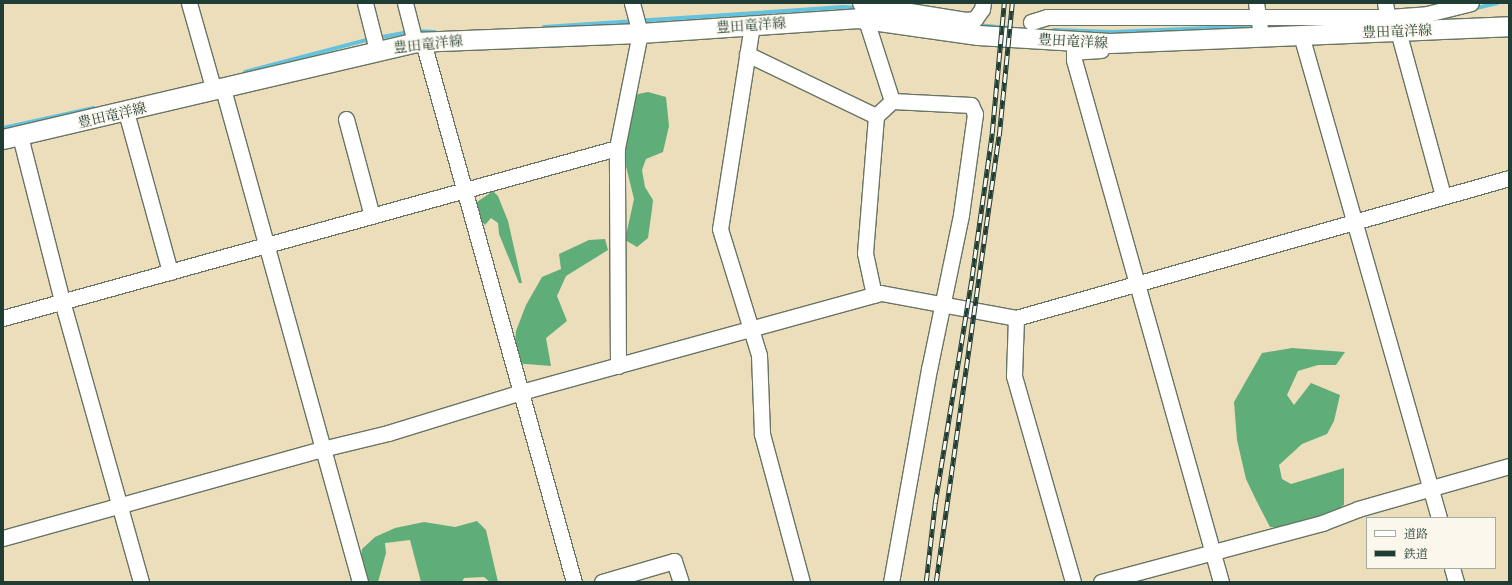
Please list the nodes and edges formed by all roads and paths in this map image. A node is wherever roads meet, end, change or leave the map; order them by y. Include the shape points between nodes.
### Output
1 (189, 3) edge
2 (365, 3) edge
3 (405, 3) edge
4 (632, 3) edge
5 (983, 3) edge
6 (1256, 3) edge
7 (1471, 3) edge
8 (859, 11) edge
9 (1390, 21) edge
10 (1031, 22) dead end
11 (752, 25) junction
12 (1509, 26) edge
13 (1260, 27) junction
14 (640, 33) junction
15 (1300, 34) junction
16 (419, 42) junction
17 (1134, 42) junction
18 (377, 50) junction
19 (748, 54) junction
20 (219, 90) junction
21 (892, 101) junction
22 (126, 112) junction
23 (876, 116) junction
24 (346, 119) dead end
25 (7, 138) edge
26 (617, 148) junction
27 (1509, 178) edge
28 (465, 190) junction
29 (1443, 196) junction
30 (372, 216) junction
31 (1354, 220) junction
32 (267, 245) junction
33 (170, 272) junction
34 (1136, 283) junction
35 (874, 295) junction
36 (62, 301) junction
37 (943, 304) junction
38 (3, 318) edge
39 (1016, 318) junction
40 (750, 330) junction
41 (618, 366) junction
42 (521, 392) junction
43 (322, 449) junction
44 (1509, 466) edge
45 (1432, 488) junction
46 (119, 506) junction
47 (1439, 517) edge
48 (3, 538) edge
49 (1212, 552) junction
50 (1452, 569) edge
51 (141, 582) edge
52 (360, 582) edge
53 (574, 582) edge
54 (602, 582) edge
55 (681, 582) edge
56 (802, 582) edge
57 (891, 582) edge
58 (1073, 582) edge
59 (1101, 582) edge
60 (1221, 582) edge
61 (1456, 582) edge

1 - 20 street
2 - 18 street
3 - 16 street
4 - 14 street
5 - 8 street via 975,19 966,20
6 - 13 street
7 - 9 street
8 - 11 main road, 豊田竜洋線
8 - 17 main road, 豊田竜洋線 via 978,35
8 - 21 street
9 - 12 main road, 豊田竜洋線
9 - 13 street
9 - 15 main road, 豊田竜洋線
9 - 29 street
10 - 13 street via 1047,17
11 - 14 main road, 豊田竜洋線
11 - 19 street
13 - 15 main road, 豊田竜洋線
13 - 17 main road, 豊田竜洋線
14 - 16 main road, 豊田竜洋線
14 - 26 street
15 - 31 street
16 - 18 main road, 豊田竜洋線
16 - 28 street
17 - 34 street via 1132,50 1080,50 1074,52 1074,60
18 - 20 main road, 豊田竜洋線
19 - 23 street
19 - 40 street via 720,229
20 - 22 main road, 豊田竜洋線
20 - 32 street
21 - 23 street
21 - 37 street via 971,105 975,114 969,167
22 - 25 main road, 豊田竜洋線
22 - 33 street
23 - 35 street via 865,253
24 - 30 street
25 - 36 street
26 - 28 street
26 - 41 street
27 - 29 street
28 - 30 street
28 - 42 street
29 - 31 street
30 - 32 street
31 - 34 street
31 - 45 street
32 - 33 street
32 - 43 street
33 - 36 street
34 - 39 street
34 - 49 street
35 - 37 street via 881,293
35 - 40 street
36 - 38 street
36 - 46 street
37 - 39 street
37 - 57 street
39 - 58 street via 1014,376
40 - 41 street
40 - 56 street via 759,355 762,434
41 - 42 street
42 - 43 street via 388,433
42 - 53 street
43 - 46 street
43 - 52 street
44 - 45 street
45 - 47 street
45 - 49 street via 1358,509 1322,523
46 - 48 street
46 - 51 street
49 - 59 street
49 - 60 street
50 - 61 street
54 - 55 street via 674,561

